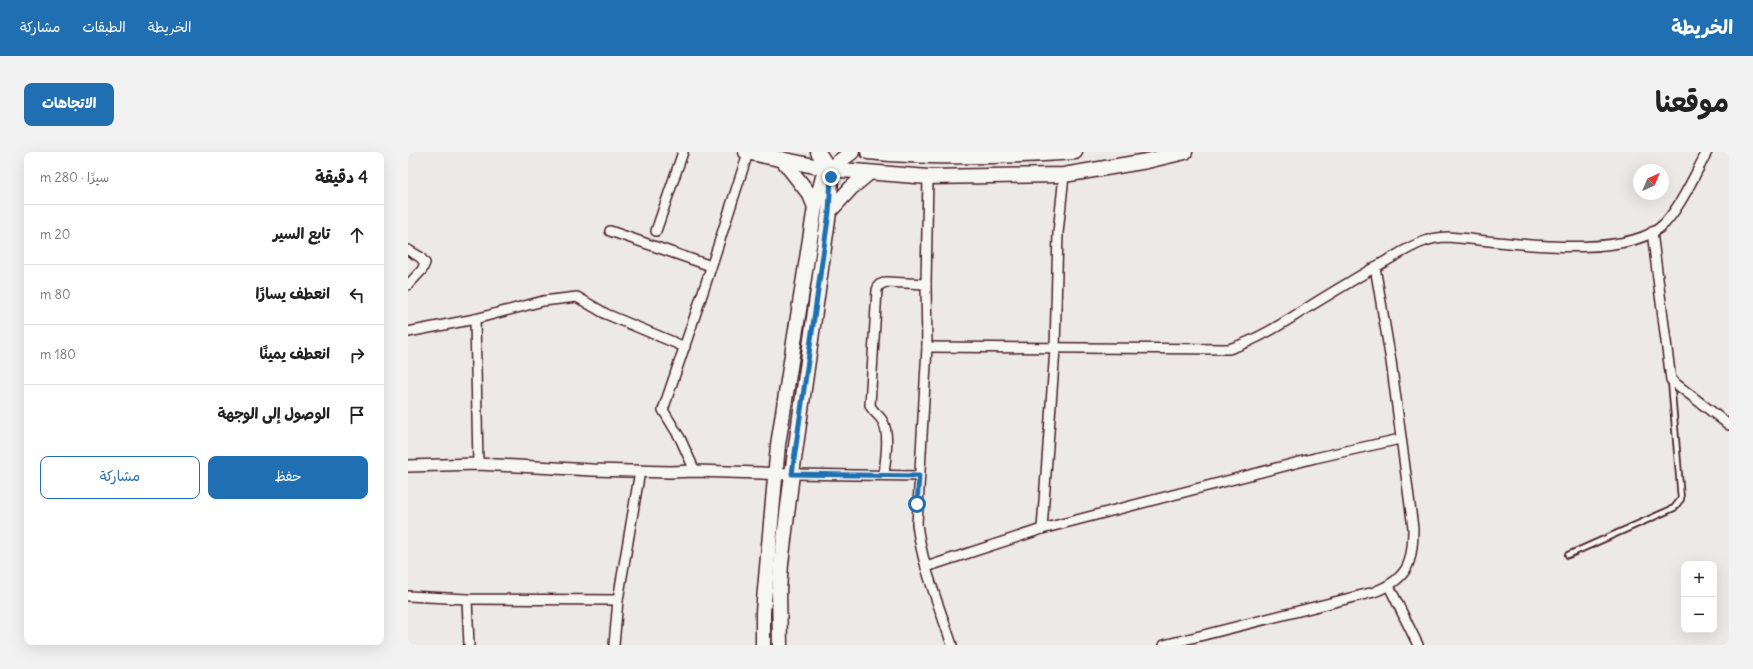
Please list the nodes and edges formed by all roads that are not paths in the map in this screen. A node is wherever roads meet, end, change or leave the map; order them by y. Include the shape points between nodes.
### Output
1 (683, 152) edge
2 (747, 152) edge
3 (818, 152) edge
4 (852, 152) edge
5 (868, 152) edge
6 (1075, 152) edge
7 (1185, 152) edge
8 (1707, 152) edge
9 (910, 154) edge
10 (782, 159) junction
11 (829, 169) junction
12 (869, 173) junction
13 (1064, 175) junction
14 (928, 177) junction
15 (815, 207) junction
16 (829, 212) junction
17 (610, 231) dead end
18 (656, 231) dead end
19 (1652, 232) junction
20 (408, 250) edge
21 (711, 266) junction
22 (1375, 267) junction
23 (926, 284) junction
24 (408, 285) edge
25 (475, 319) junction
26 (408, 332) edge
27 (685, 347) junction
28 (927, 347) junction
29 (1055, 349) junction
30 (1671, 380) junction
31 (1729, 425) edge
32 (1400, 439) junction
33 (478, 464) junction
34 (408, 466) edge
35 (695, 470) junction
36 (640, 471) junction
37 (774, 474) junction
38 (792, 474) junction
39 (884, 475) junction
40 (919, 476) junction
41 (1042, 530) junction
42 (1568, 555) dead end
43 (926, 566) junction
44 (1388, 586) junction
45 (408, 596) edge
46 (467, 599) junction
47 (618, 600) junction
48 (469, 645) edge
49 (614, 645) edge
50 (763, 645) edge
51 (780, 645) edge
52 (952, 645) edge
53 (1164, 645) edge
54 (1418, 645) edge

1 - 18 street
2 - 10 main road
2 - 21 street
3 - 11 main road
4 - 11 main road
5 - 9 main road
6 - 9 main road via 1017,156
7 - 13 main road
8 - 19 street via 1673,211 1664,223
10 - 11 main road
10 - 15 main road via 810,195
11 - 12 main road
11 - 15 main road via 821,182
11 - 16 main road via 832,183
12 - 14 main road
12 - 16 main road
13 - 14 main road
13 - 29 street via 1058,233
14 - 23 street
15 - 37 main road
16 - 38 main road
17 - 21 street
19 - 22 street via 1632,240 1591,247 1435,237
19 - 30 street
20 - 24 street via 425,263
21 - 27 street
22 - 29 street via 1270,331 1229,349
22 - 32 street via 1391,361
23 - 28 street
23 - 39 street via 886,282 877,290 870,405 887,429
25 - 26 street
25 - 27 street via 543,301 578,297 606,314
25 - 33 street
27 - 35 street via 663,410
28 - 29 street
28 - 40 street
29 - 41 street
30 - 31 street
30 - 42 lane via 1682,498 1674,508
32 - 41 street via 1315,458
32 - 44 street via 1413,528 1413,545 1407,569
33 - 34 street
33 - 36 street
35 - 36 street
35 - 37 street
36 - 47 street
37 - 38 street
37 - 50 main road via 763,612
38 - 39 street
38 - 51 main road via 779,590
39 - 40 street
40 - 43 street via 917,524
41 - 43 street
43 - 52 street
44 - 53 street via 1359,596
44 - 54 street
45 - 46 street
46 - 47 street
46 - 48 street
47 - 49 street

